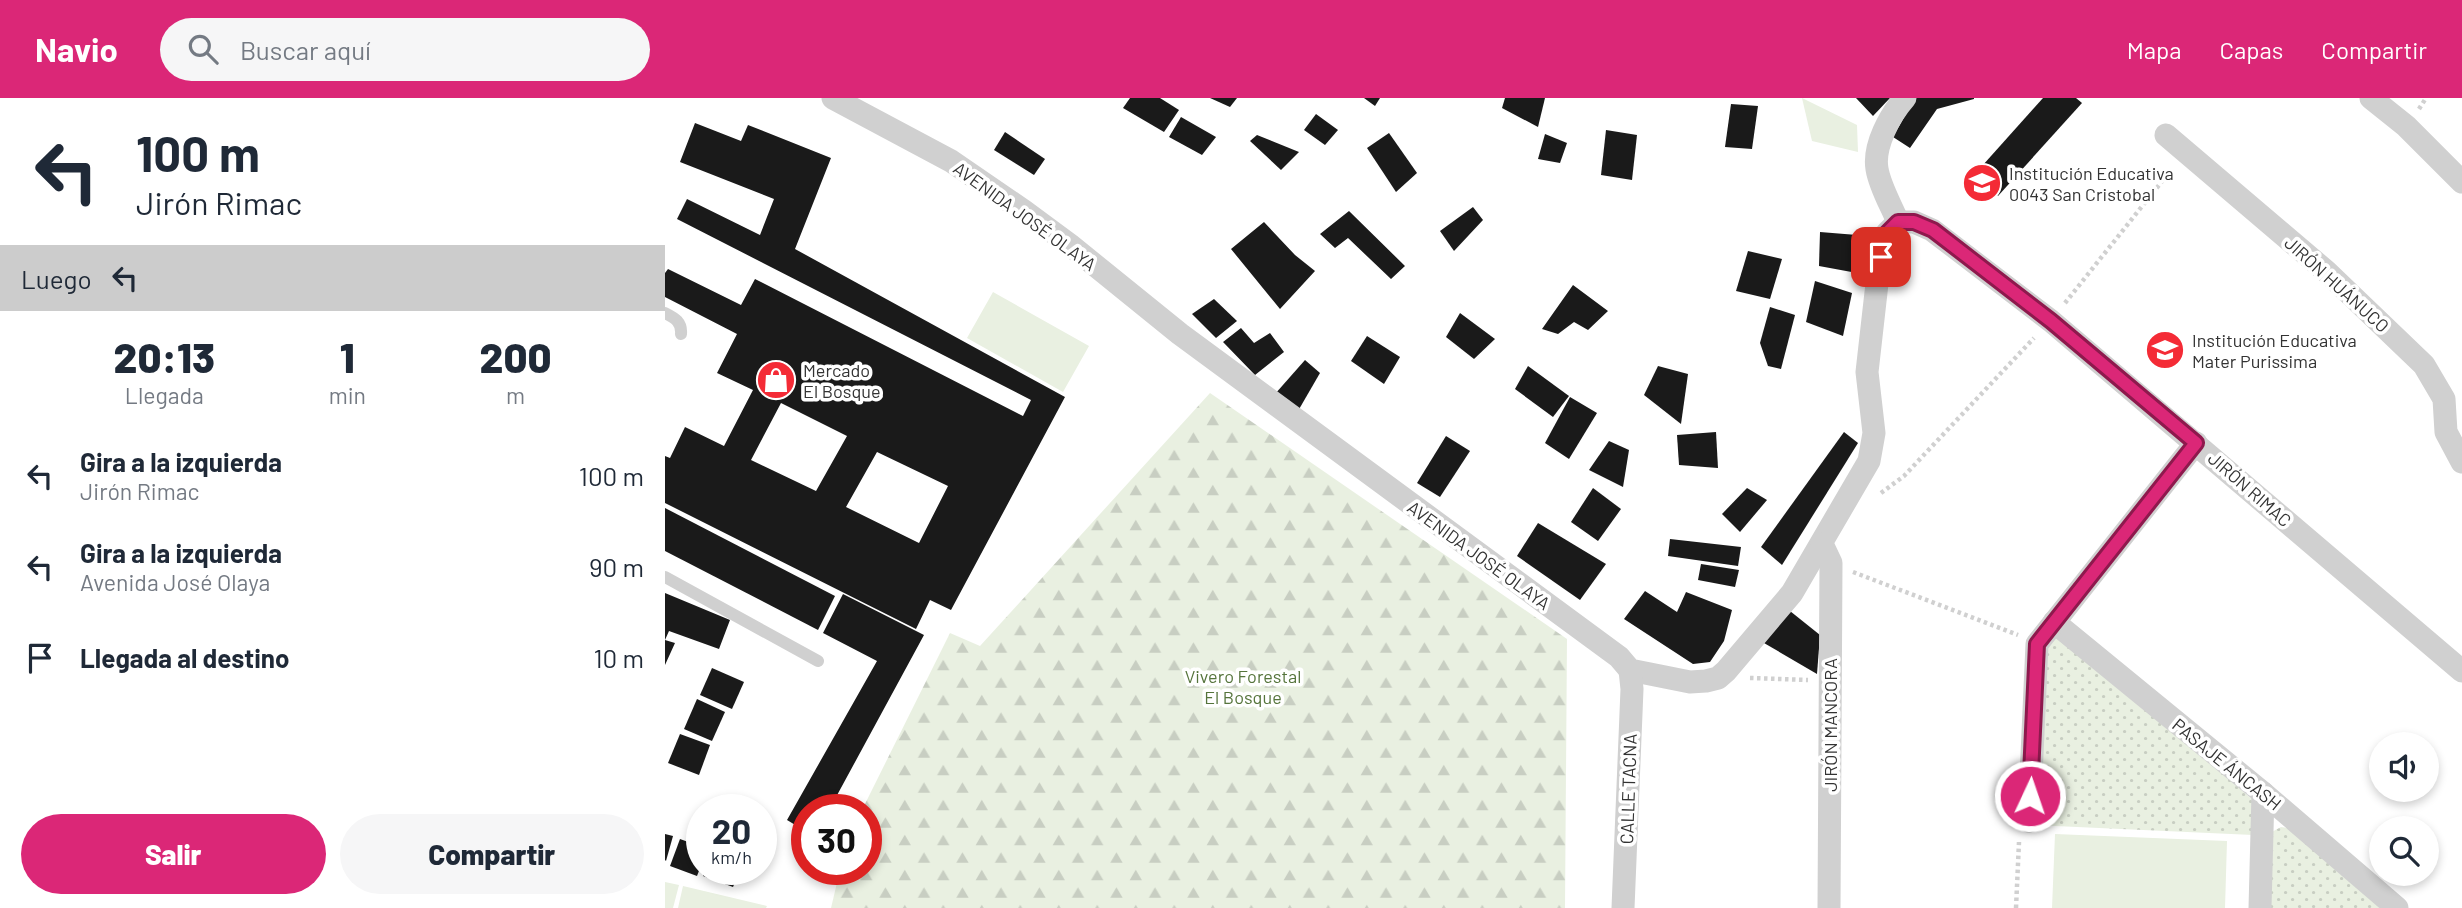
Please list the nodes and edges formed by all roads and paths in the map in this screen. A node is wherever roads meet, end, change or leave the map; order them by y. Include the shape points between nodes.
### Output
1 (833, 98) edge
2 (1905, 98) edge
3 (2371, 98) edge
4 (2166, 135) dead end
5 (2186, 152) junction
6 (2462, 182) edge
7 (1898, 222) junction
8 (665, 313) edge
9 (2051, 321) junction
10 (681, 334) dead end
11 (2453, 399) edge
12 (2196, 443) junction
13 (2462, 462) edge
14 (1872, 500) dead end
15 (1827, 554) junction
16 (665, 577) edge
17 (2054, 622) junction
18 (2037, 644) junction
19 (818, 661) dead end
20 (1630, 670) junction
21 (2462, 671) edge
22 (1718, 678) junction
23 (1830, 680) junction
24 (2263, 793) junction
25 (2029, 821) dead end
26 (1623, 908) edge
27 (1829, 908) edge
28 (2260, 908) edge
29 (2397, 908) edge

1 - 20 street, AVENIDA JOSÉ OLAYA via 951,161 1024,211 1179,334 1619,657
2 - 7 street via 1877,150 1877,170
3 - 6 street
4 - 5 street, JIRÓN HUÁNUCO
5 - 9 path
5 - 11 street, JIRÓN HUÁNUCO via 2327,272 2404,344
7 - 9 street, JIRÓN RIMAC via 1914,222 1933,230
7 - 15 street via 1884,240 1868,365 1873,417 1870,461
8 - 10 lane via 677,319
9 - 12 street, JIRÓN RIMAC
9 - 14 path via 1904,476
11 - 13 street, JIRÓN HUÁNUCO via 2446,432
12 - 17 street
12 - 21 street, JIRÓN RIMAC
15 - 18 path
15 - 22 street
15 - 23 street, JIRÓN MANCORA
16 - 19 lane
17 - 18 street
17 - 24 street, PASAJE ÁNCASH
18 - 25 street
20 - 22 street via 1690,682
20 - 26 street, CALLE TACNA
22 - 23 path
23 - 27 street, JIRÓN MANCORA
24 - 28 street
24 - 29 street, PASAJE ÁNCASH

